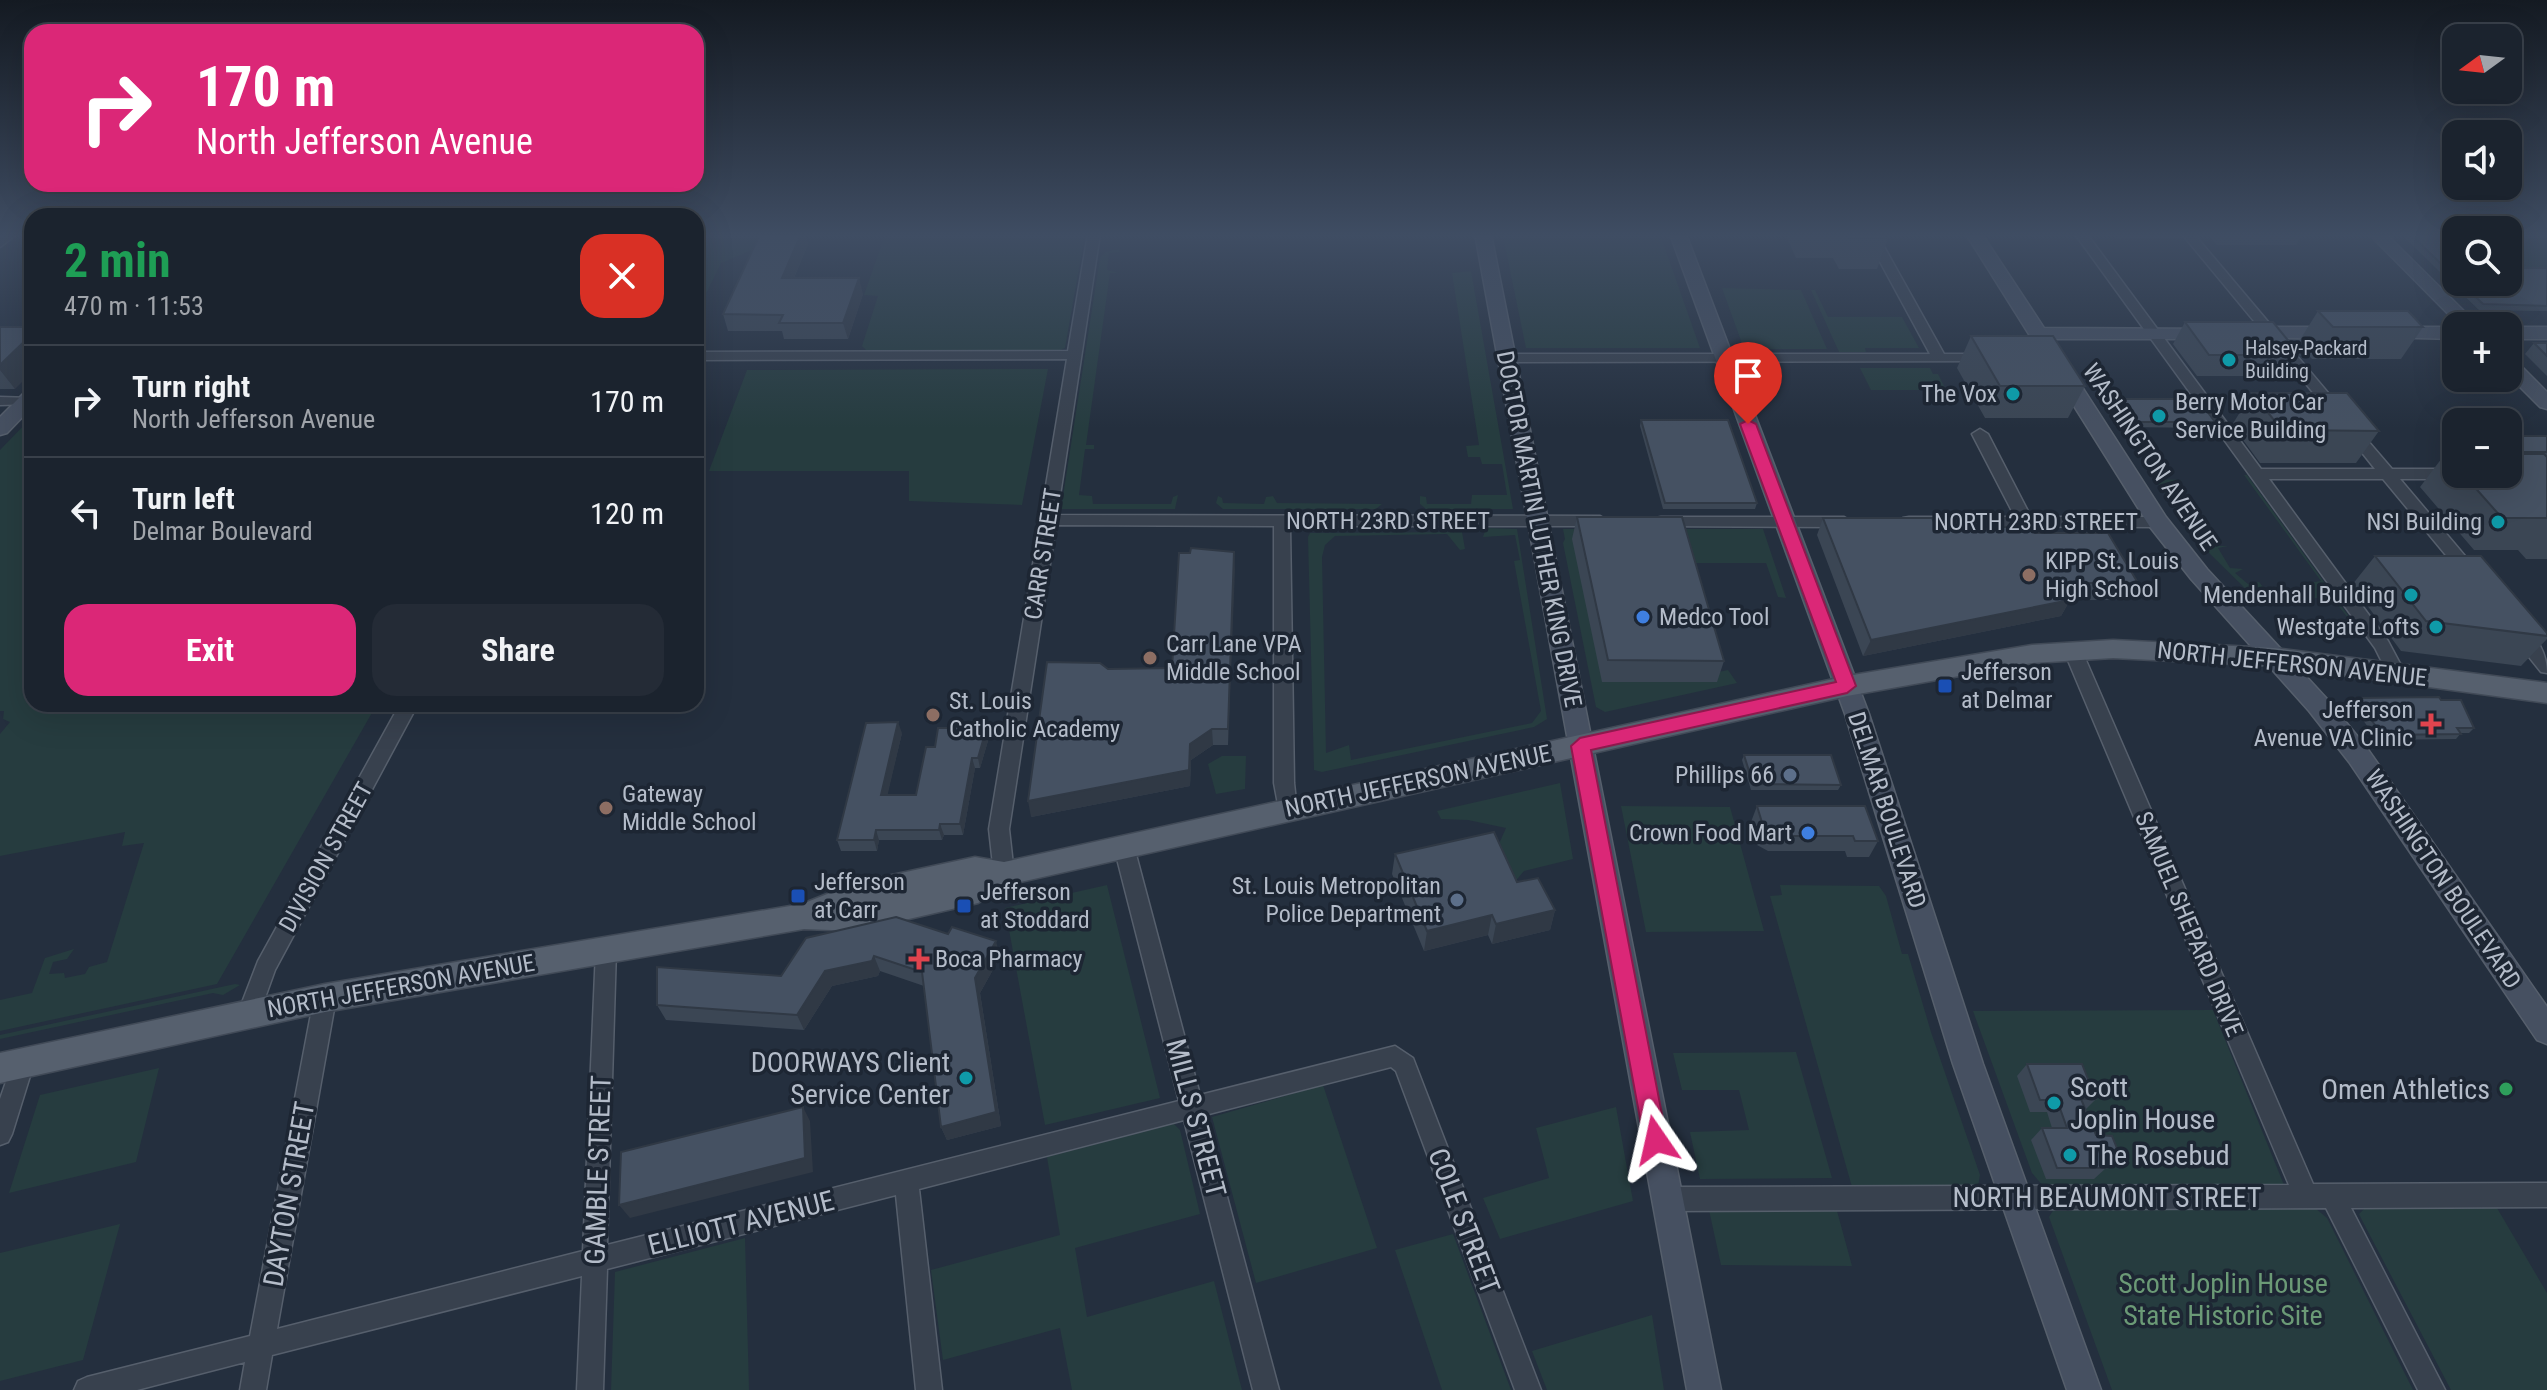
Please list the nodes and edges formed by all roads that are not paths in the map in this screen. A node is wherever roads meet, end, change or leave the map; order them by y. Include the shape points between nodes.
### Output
1 (1084, 299) edge
2 (1495, 299) edge
3 (1702, 299) edge
4 (1907, 299) edge
5 (2014, 299) edge
6 (2129, 299) edge
7 (2242, 299) edge
8 (2154, 333) junction
9 (2271, 333) junction
10 (2442, 333) edge
11 (2522, 333) edge
12 (2547, 333) edge
13 (2036, 334) junction
14 (1075, 355) junction
15 (704, 356) edge
16 (1506, 358) junction
17 (1723, 358) junction
18 (1939, 358) junction
19 (2000, 358) edge
20 (2522, 378) edge
21 (24, 399) edge
22 (0, 401) edge
23 (2547, 403) edge
24 (24, 404) edge
25 (0, 429) edge
26 (1980, 434) dead end
27 (2257, 474) junction
28 (2388, 474) junction
29 (2442, 474) edge
30 (1049, 520) junction
31 (1282, 520) junction
32 (1538, 521) junction
33 (1783, 522) junction
34 (1866, 522) edge
35 (1895, 522) edge
36 (2026, 522) junction
37 (2158, 522) junction
38 (2484, 590) edge
39 (2511, 623) edge
40 (2073, 651) junction
41 (2274, 657) junction
42 (2547, 667) edge
43 (2396, 673) junction
44 (1847, 686) junction
45 (2547, 693) edge
46 (405, 712) edge
47 (1580, 746) junction
48 (1287, 810) junction
49 (1124, 847) junction
50 (1004, 874) junction
51 (606, 950) junction
52 (325, 998) junction
53 (249, 1013) junction
54 (2547, 1031) edge
55 (1395, 1056) joint
56 (12, 1065) edge
57 (1193, 1107) junction
58 (0, 1134) edge
59 (906, 1181) junction
60 (2547, 1195) edge
61 (2014, 1197) junction
62 (2306, 1197) junction
63 (2333, 1197) junction
64 (1667, 1199) junction
65 (595, 1260) junction
66 (261, 1345) junction
67 (87, 1390) edge
68 (253, 1390) edge
69 (590, 1390) edge
70 (929, 1390) edge
71 (1266, 1390) edge
72 (1528, 1390) edge
73 (1704, 1390) edge
74 (2084, 1390) edge
75 (2432, 1390) edge

1 - 14 street, CARR STREET
2 - 16 main road, DOCTOR MARTIN LUTHER KING DRIVE
3 - 17 main road, DELMAR BOULEVARD
4 - 18 street
5 - 13 main road, WASHINGTON AVENUE
6 - 8 street
7 - 9 street
8 - 9 main road
8 - 13 main road
8 - 27 street
9 - 10 main road
9 - 28 street
11 - 12 main road
13 - 37 main road, WASHINGTON AVENUE via 2043,358
14 - 15 street
14 - 30 street, CARR STREET
16 - 17 street
16 - 32 main road, DOCTOR MARTIN LUTHER KING DRIVE
17 - 18 street
17 - 33 main road, DELMAR BOULEVARD
18 - 19 street
20 - 23 main road
21 - 22 street
24 - 25 main road
26 - 36 street
27 - 28 street
27 - 43 street via 2382,645
28 - 29 street
28 - 38 street
30 - 31 street, NORTH 23RD STREET
30 - 50 street, CARR STREET via 999,829
31 - 32 street, NORTH 23RD STREET
31 - 48 street
32 - 33 street, NORTH 23RD STREET
32 - 47 main road, DOCTOR MARTIN LUTHER KING DRIVE
33 - 34 street, NORTH 23RD STREET
33 - 44 main road, DELMAR BOULEVARD
35 - 36 street, NORTH 23RD STREET
36 - 37 street, NORTH 23RD STREET
37 - 41 main road, WASHINGTON AVENUE
39 - 42 street
40 - 41 main road, NORTH JEFFERSON AVENUE
40 - 44 main road, NORTH JEFFERSON AVENUE
40 - 62 street, SAMUEL SHEPARD DRIVE
41 - 43 main road, NORTH JEFFERSON AVENUE
41 - 54 main road, WASHINGTON BOULEVARD via 2358,755
43 - 45 main road, NORTH JEFFERSON AVENUE
44 - 47 main road, NORTH JEFFERSON AVENUE
44 - 61 main road, DELMAR BOULEVARD
46 - 53 street, DIVISION STREET via 265,968
47 - 48 main road, NORTH JEFFERSON AVENUE
47 - 64 main road, DOCTOR MARTIN LUTHER KING DRIVE
48 - 49 main road, NORTH JEFFERSON AVENUE
49 - 50 main road, NORTH JEFFERSON AVENUE
49 - 57 street, MILLS STREET
50 - 51 main road, NORTH JEFFERSON AVENUE via 978,891 857,918 804,916
51 - 52 main road, NORTH JEFFERSON AVENUE
51 - 65 street, GAMBLE STREET
52 - 53 main road, NORTH JEFFERSON AVENUE
52 - 66 street, DAYTON STREET
53 - 56 main road, NORTH JEFFERSON AVENUE
55 - 57 street, ELLIOTT AVENUE
55 - 72 street, COLE STREET via 1405,1065
56 - 58 street
57 - 59 street, ELLIOTT AVENUE
57 - 71 street, MILLS STREET
59 - 65 street, ELLIOTT AVENUE
59 - 70 street
60 - 63 street, NORTH BEAUMONT STREET
61 - 62 street, NORTH BEAUMONT STREET
61 - 64 street, NORTH BEAUMONT STREET
61 - 74 main road, DELMAR BOULEVARD
62 - 63 street, NORTH BEAUMONT STREET
63 - 75 street
64 - 73 main road, DOCTOR MARTIN LUTHER KING DRIVE
65 - 66 street, ELLIOTT AVENUE
65 - 69 street, GAMBLE STREET
66 - 67 street, ELLIOTT AVENUE
66 - 68 street, DAYTON STREET

